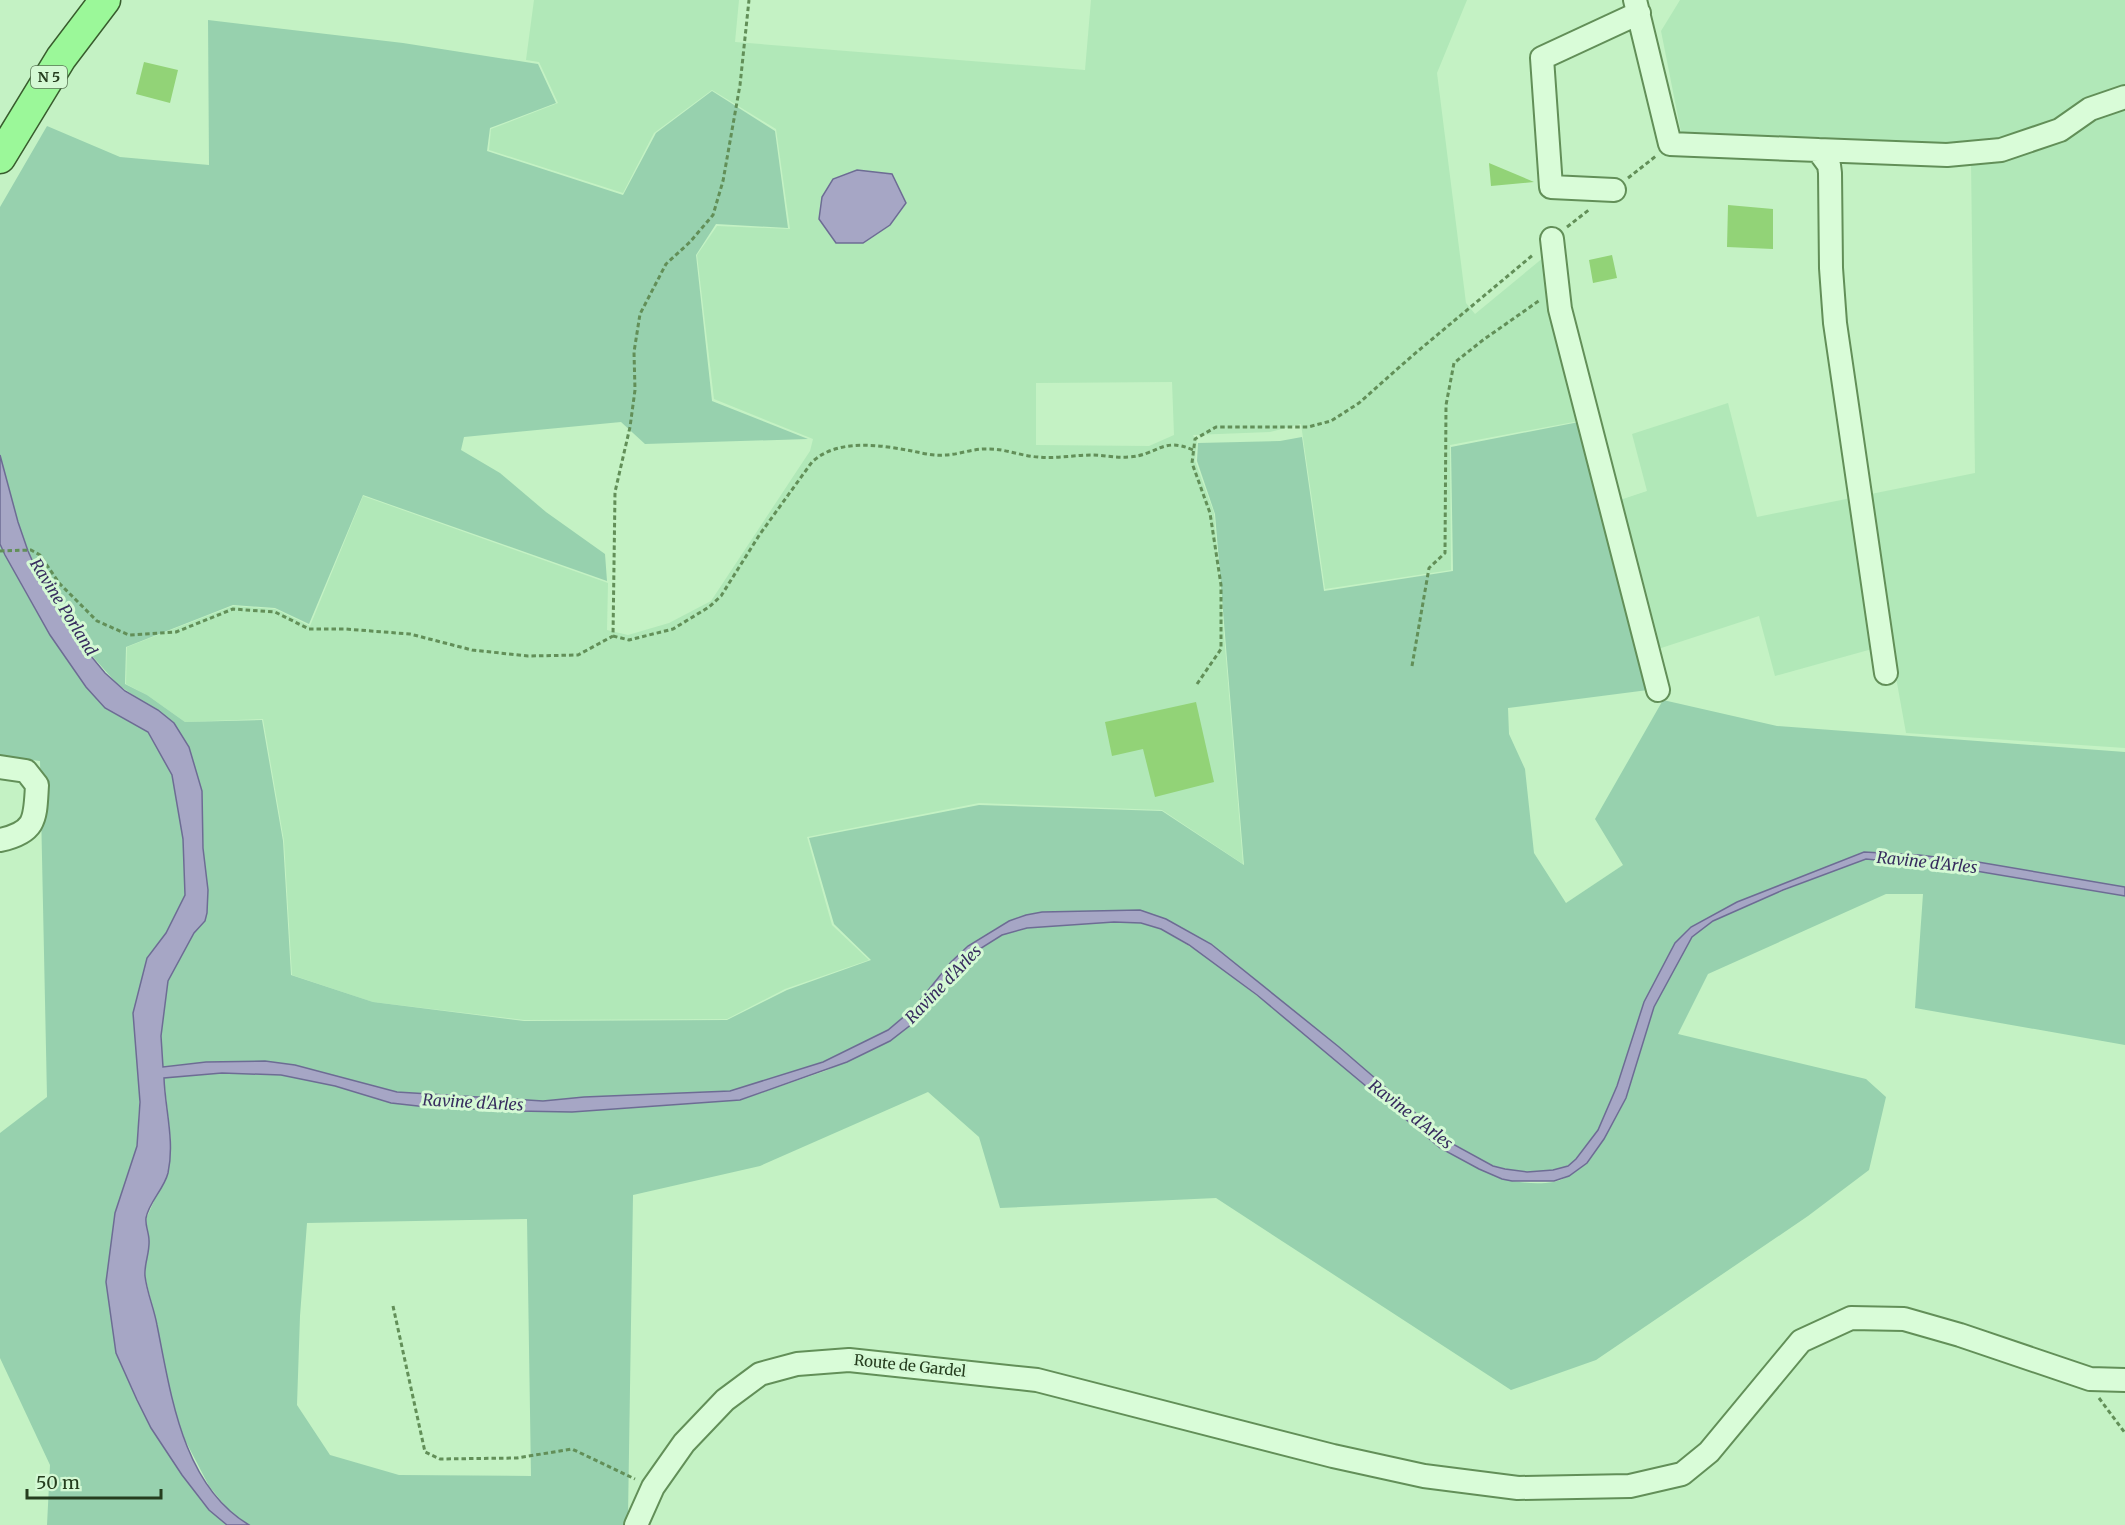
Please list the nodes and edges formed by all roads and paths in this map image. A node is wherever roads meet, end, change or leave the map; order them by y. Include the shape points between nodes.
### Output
1 (105, 0) edge
2 (749, 0) edge
3 (1637, 7) edge
4 (2125, 97) edge
5 (1670, 144) junction
6 (1818, 150) junction
7 (0, 158) edge
8 (1614, 190) junction
9 (1552, 239) junction
10 (1557, 283) junction
11 (1193, 450) junction
12 (0, 551) edge
13 (613, 636) junction
14 (1413, 666) dead end
15 (1886, 673) dead end
16 (1197, 684) dead end
17 (1658, 690) dead end
18 (0, 767) edge
19 (0, 840) edge
20 (393, 1306) dead end
21 (2090, 1379) junction
22 (2125, 1380) edge
23 (2125, 1433) edge
24 (653, 1487) junction
25 (636, 1525) edge

1 - 7 main road, N 5 via 61,58
2 - 13 path via 740,85 713,215 666,264 640,314 630,427 615,492
3 - 5 street
3 - 8 street via 1542,58 1551,187
4 - 6 street via 2090,109 2060,130 2001,150 1947,154
5 - 6 street
5 - 8 path
6 - 15 street via 1830,173 1835,323
8 - 9 path
9 - 10 street
9 - 11 path via 1359,403 1331,421 1308,427 1216,427 1195,439
10 - 14 path via 1454,363 1446,405 1445,553 1429,568
10 - 17 street via 1565,330
11 - 13 path via 1182,445 1164,445 1145,455 1117,458 1036,457 988,448 940,456 855,446 827,451 806,471 721,596 709,607 673,629 629,640
11 - 16 path via 1192,463 1210,513 1221,585 1221,649
12 - 13 path via 31,550 40,555 59,583 97,621 129,635 176,632 233,609 275,612 309,629 410,634 472,650 528,656 578,655
18 - 19 street via 26,771 37,785 35,817 23,832
20 - 24 path via 425,1452 440,1459 506,1458 572,1449
21 - 22 street, Route de Gardel
21 - 23 path
21 - 24 street, Route de Gardel via 1904,1319 1851,1318 1801,1341 1709,1452 1682,1474 1630,1486 1518,1488 1424,1476 1333,1456 1037,1380 849,1360 797,1364 760,1374 725,1400 684,1443
24 - 25 street, Route de Gardel

